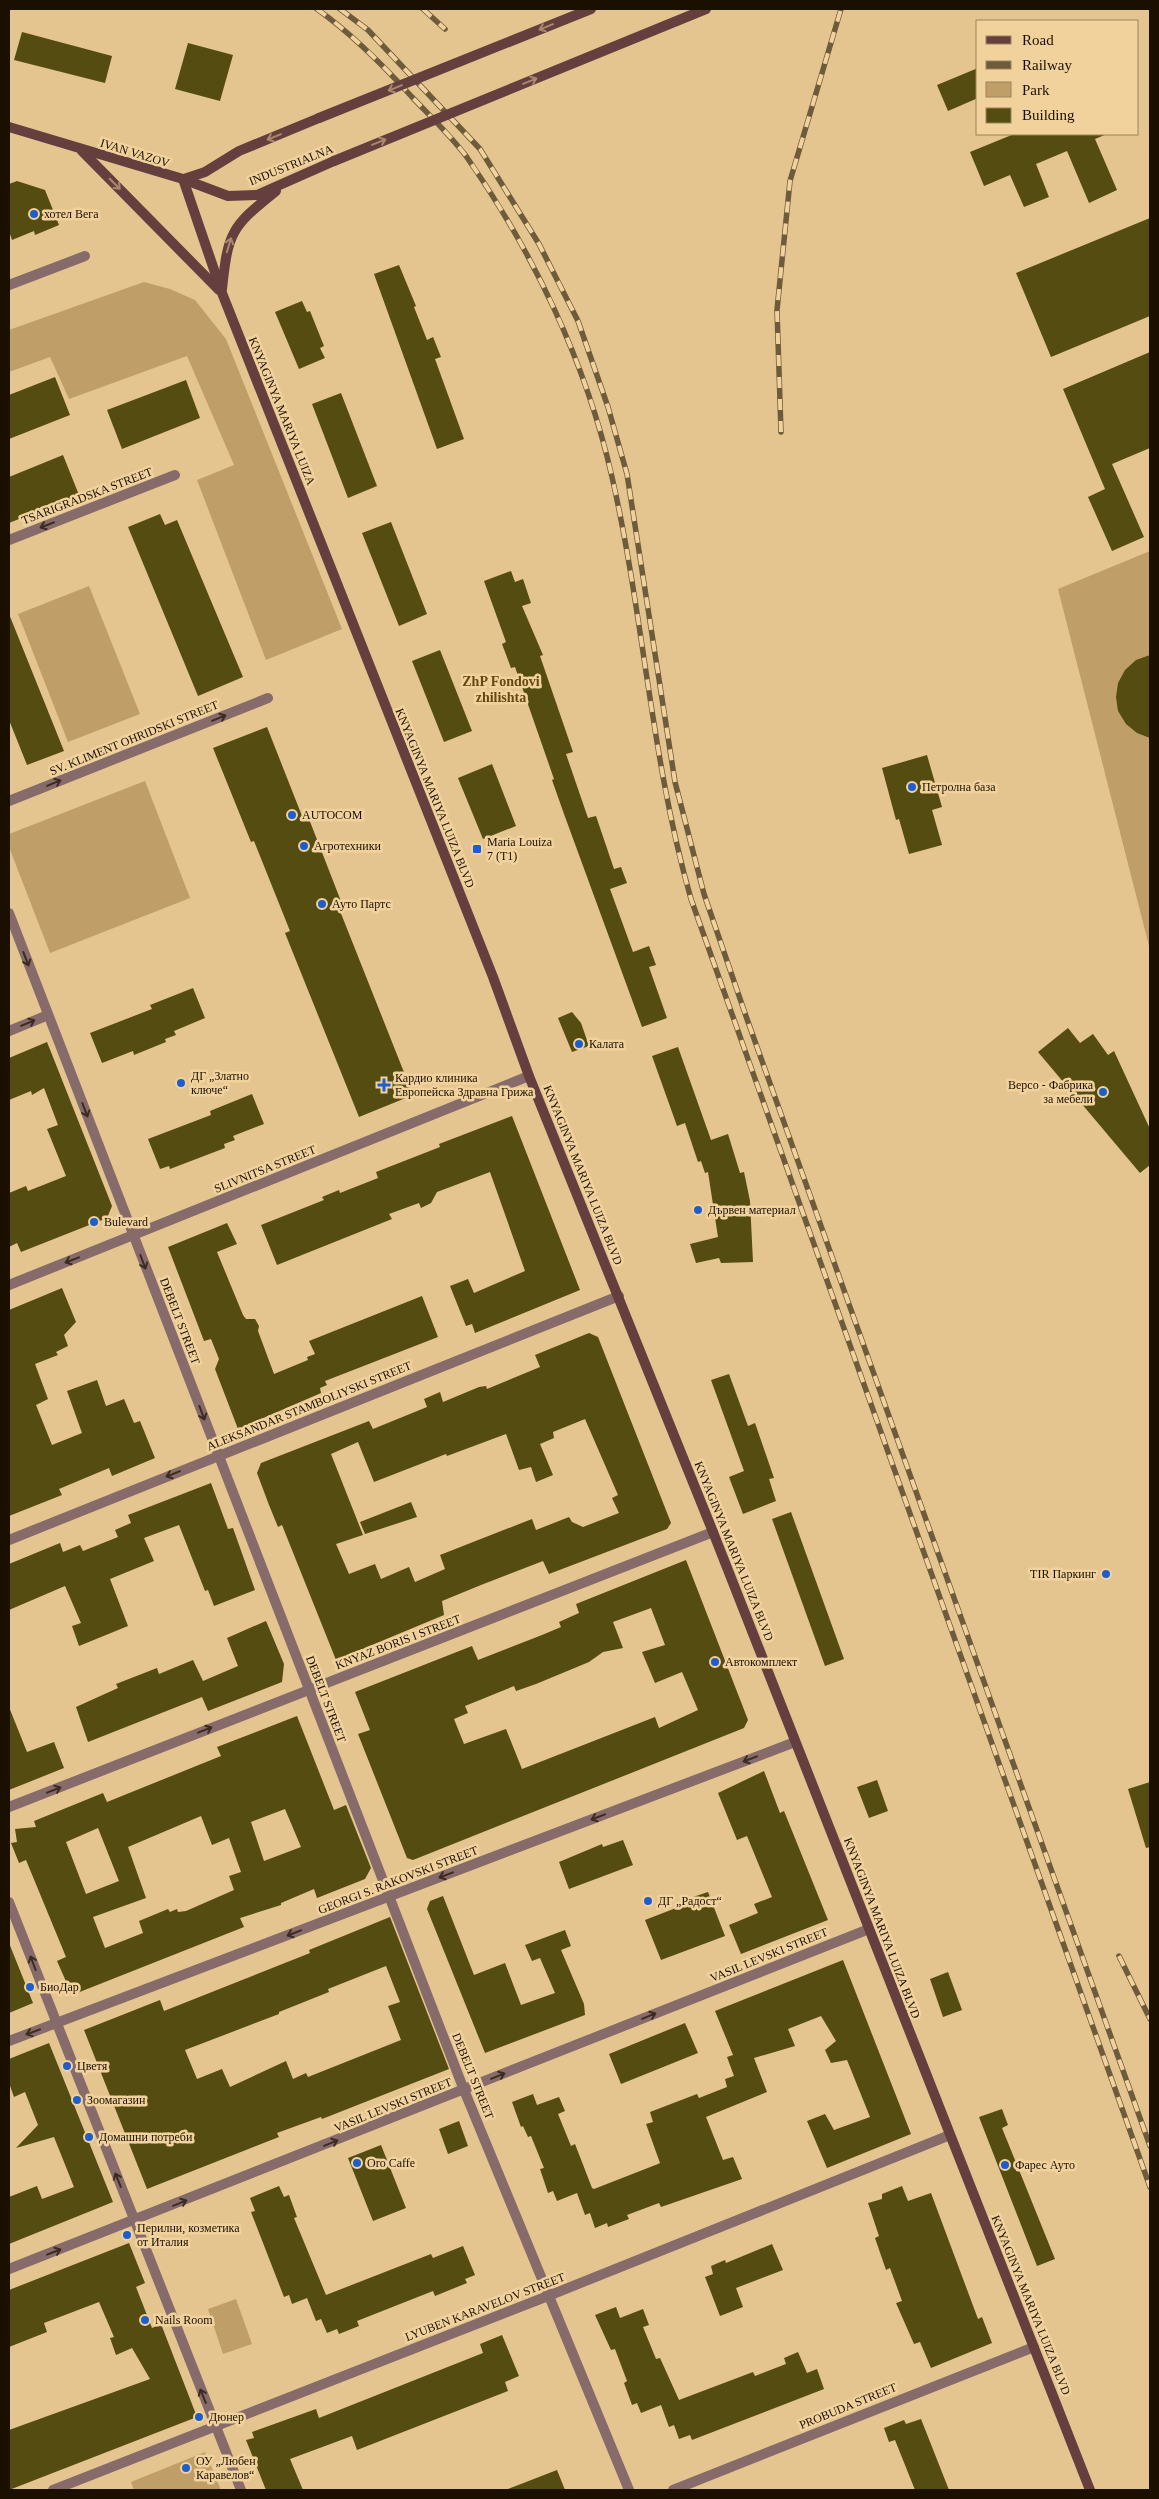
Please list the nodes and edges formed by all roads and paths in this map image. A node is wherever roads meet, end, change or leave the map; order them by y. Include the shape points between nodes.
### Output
1 (591, 9) edge
2 (706, 9) edge
3 (9, 127) edge
4 (81, 149) junction
5 (183, 179) junction
6 (288, 182) junction
7 (85, 256) dead end
8 (9, 286) edge
9 (222, 293) junction
10 (175, 475) dead end
11 (9, 540) edge
12 (268, 698) dead end
13 (9, 802) edge
14 (9, 913) edge
15 (48, 1015) junction
16 (9, 1031) edge
17 (529, 1076) junction
18 (133, 1236) junction
19 (9, 1285) edge
20 (619, 1296) junction
21 (219, 1456) junction
22 (713, 1532) junction
23 (9, 1540) edge
24 (309, 1690) junction
25 (795, 1742) junction
26 (9, 1807) edge
27 (389, 1897) junction
28 (9, 1902) edge
29 (869, 1929) junction
30 (57, 2024) junction
31 (9, 2041) edge
32 (464, 2090) junction
33 (950, 2135) junction
34 (134, 2221) junction
35 (9, 2269) edge
36 (548, 2296) junction
37 (1034, 2347) junction
38 (215, 2426) junction
39 (53, 2490) edge
40 (241, 2490) edge
41 (629, 2490) edge
42 (673, 2490) edge
43 (1090, 2490) edge

1 -> 5 main road, bridge via 239,151 206,172
6 -> 2 main road, INDUSTRIALNA, bridge
3 - 4 main road, IVAN VAZOV
4 - 5 main road, IVAN VAZOV
4 -> 9 main road
5 - 6 main road, INDUSTRIALNA via 217,193 238,196 258,195
5 - 9 main road, KNYAGINYA MARIYA LUIZA
9 -> 6 main road via 226,257 234,231 247,214
7 - 8 street
9 - 17 main road, KNYAGINYA MARIYA LUIZA
10 -> 11 street, TSARIGRADSKA STREET
13 -> 12 street, SV. KLIMENT OHRIDSKI STREET
14 -> 15 street, DEBELT STREET
16 -> 15 street
15 -> 18 street, DEBELT STREET
17 - 18 street, SLIVNITSA STREET
17 - 20 main road, KNYAGINYA MARIYA LUIZA BLVD
18 -> 19 street, SLIVNITSA STREET
18 -> 21 street, DEBELT STREET
20 - 21 street, ALEKSANDAR STAMBOLIYSKI STREET
20 - 22 main road, KNYAGINYA MARIYA LUIZA BLVD
21 -> 23 street, ALEKSANDAR STAMBOLIYSKI STREET
21 - 24 street, DEBELT STREET
22 - 24 street, KNYAZ BORIS I STREET
22 - 25 main road, KNYAGINYA MARIYA LUIZA BLVD
26 -> 24 street, KNYAZ BORIS I STREET
24 - 27 street, DEBELT STREET
25 -> 27 street, GEORGI S. RAKOVSKI STREET
25 - 29 main road, KNYAGINYA MARIYA LUIZA BLVD
27 -> 30 street, GEORGI S. RAKOVSKI STREET
27 - 32 street, DEBELT STREET
30 -> 28 street
32 -> 29 street, VASIL LEVSKI STREET
29 - 33 main road, KNYAGINYA MARIYA LUIZA BLVD
30 -> 31 street, GEORGI S. RAKOVSKI STREET
34 -> 30 street
34 -> 32 street, VASIL LEVSKI STREET
32 - 36 street, DEBELT STREET
33 - 36 street, LYUBEN KARAVELOV STREET
33 - 37 main road, KNYAGINYA MARIYA LUIZA BLVD
35 -> 34 street, VASIL LEVSKI STREET
38 -> 34 street
36 - 38 street, LYUBEN KARAVELOV STREET
36 - 41 street, DEBELT STREET
37 - 42 street, PROBUDA STREET
37 - 43 main road, KNYAGINYA MARIYA LUIZA BLVD
38 - 39 street, LYUBEN KARAVELOV STREET
38 - 40 street

